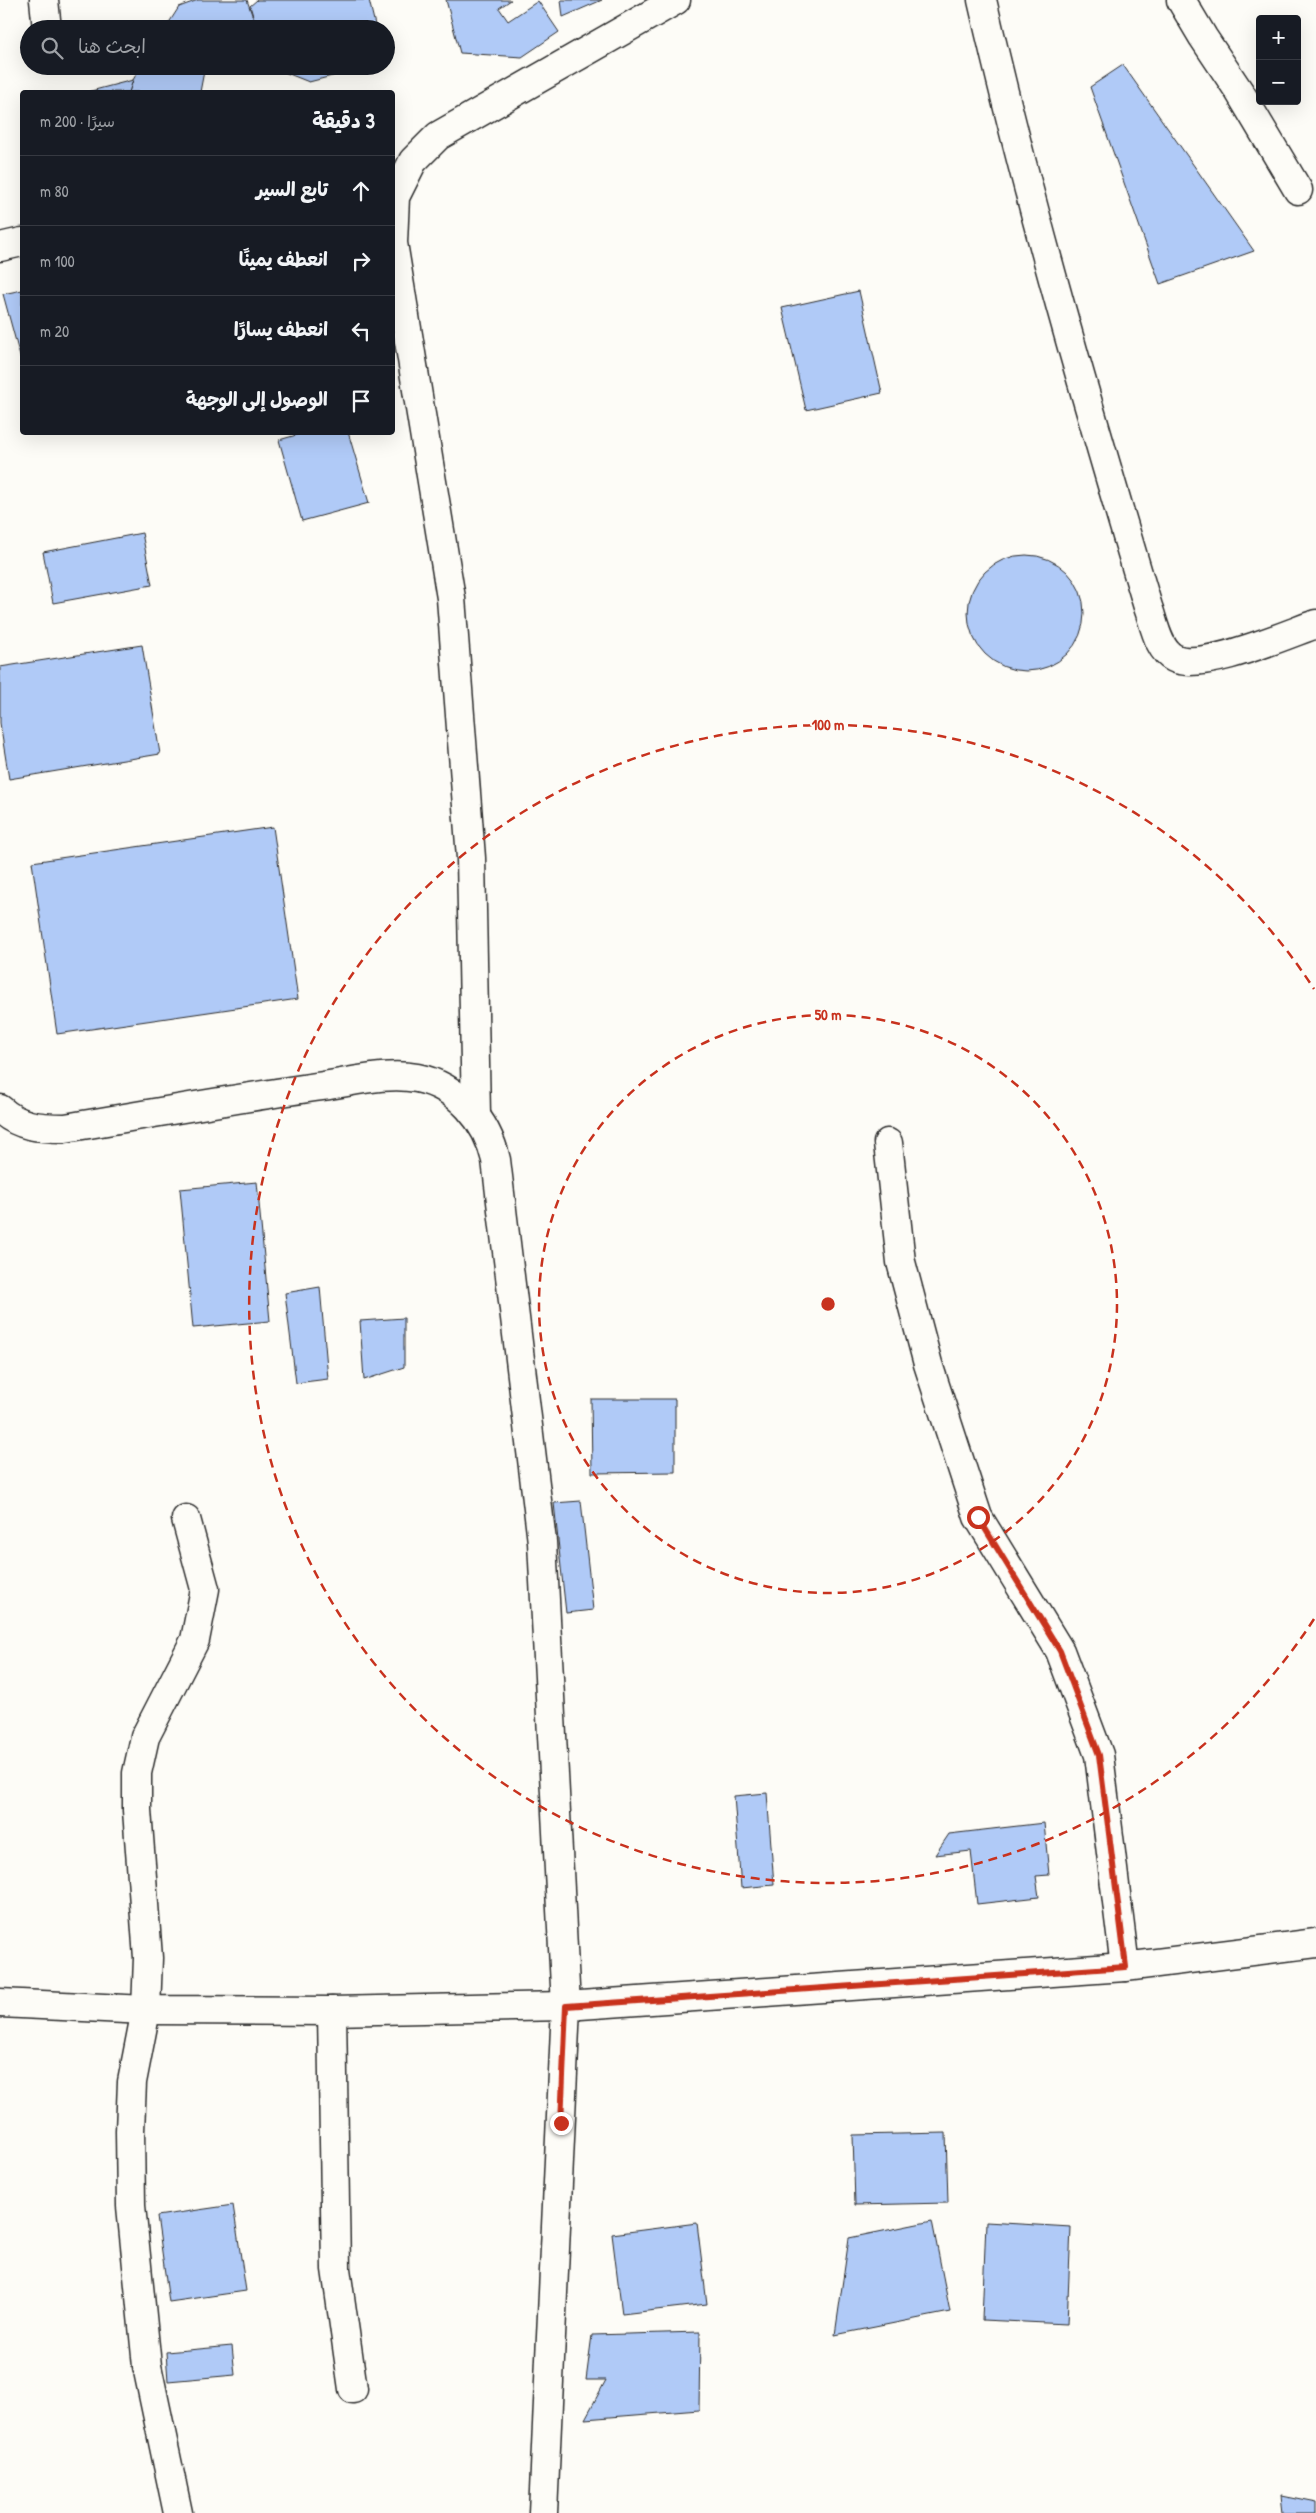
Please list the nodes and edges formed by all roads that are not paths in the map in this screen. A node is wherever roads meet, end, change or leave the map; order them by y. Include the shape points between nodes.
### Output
1 (44, 0) edge
2 (676, 0) edge
3 (982, 0) edge
4 (1181, 0) edge
5 (46, 20) edge
6 (1298, 190) dead end
7 (395, 197) edge
8 (20, 242) edge
9 (0, 247) edge
10 (395, 255) edge
11 (1316, 624) edge
12 (0, 1109) edge
13 (476, 1115) junction
14 (888, 1143) dead end
15 (186, 1519) dead end
16 (1316, 1944) edge
17 (1126, 1967) junction
18 (0, 2003) edge
19 (566, 2006) junction
20 (146, 2010) junction
21 (332, 2011) junction
22 (353, 2389) dead end
23 (178, 2513) edge
24 (543, 2513) edge

1 - 5 street
2 - 7 street via 438,136 413,161
3 - 11 street via 1071,349 1162,646 1174,658 1191,661 1218,658
4 - 6 street
8 - 9 street
10 - 13 street via 451,598 471,858
12 - 13 street via 21,1124 65,1128 390,1076 416,1078 444,1088
13 - 19 street via 490,1138 496,1160 542,1542
14 - 17 street via 901,1262 928,1364 978,1517 1060,1651 1099,1755
15 - 20 street via 205,1589 195,1640 145,1737 137,1773 148,1958
16 - 17 street
17 - 19 street
18 - 20 street
19 - 21 street
19 - 24 street
20 - 21 street
20 - 23 street via 132,2082 130,2206 147,2366
21 - 22 street via 336,2269

